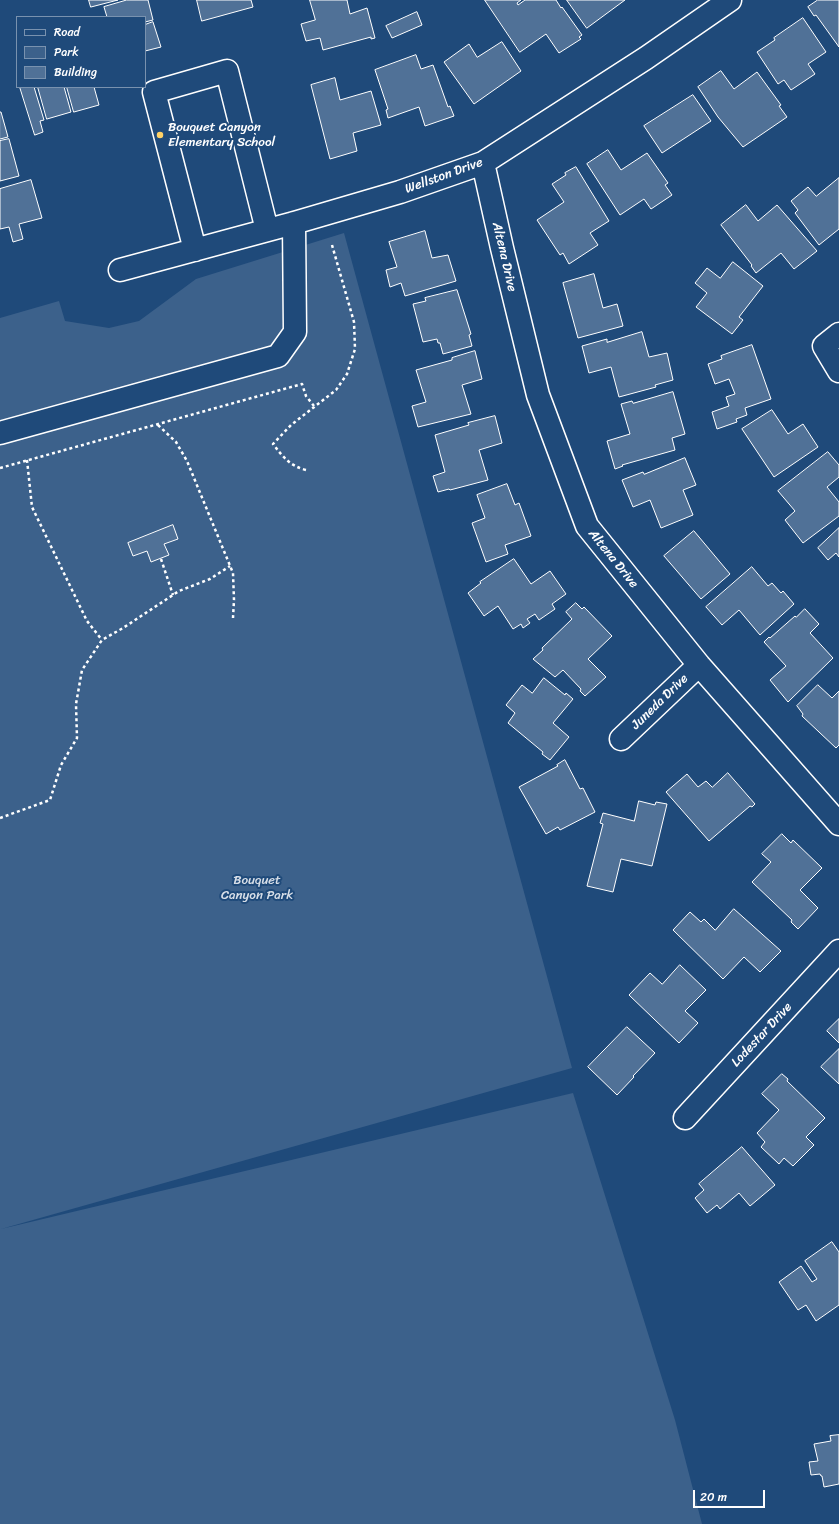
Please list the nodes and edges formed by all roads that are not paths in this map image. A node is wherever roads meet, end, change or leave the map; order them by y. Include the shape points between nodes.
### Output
1 (730, 0) edge
2 (483, 163) junction
3 (294, 223) junction
4 (267, 230) junction
5 (195, 250) junction
6 (120, 270) dead end
7 (832, 340) edge
8 (839, 371) edge
9 (0, 433) edge
10 (699, 665) junction
11 (621, 739) dead end
12 (839, 824) edge
13 (839, 951) edge
14 (685, 1118) dead end

1 - 2 street, Wellston Drive via 646,58
2 - 3 street, Wellston Drive via 400,192
2 - 10 street, Altena Drive via 538,395 587,526
3 - 4 street, Wellston Drive
3 - 9 street via 294,332 278,356
4 - 5 street, Wellston Drive
4 - 5 street via 227,71 154,92
5 - 6 street, Wellston Drive
7 - 8 street
10 - 11 street, Juneda Drive
10 - 12 street, Altena Drive
13 - 14 street, Lodestar Drive

